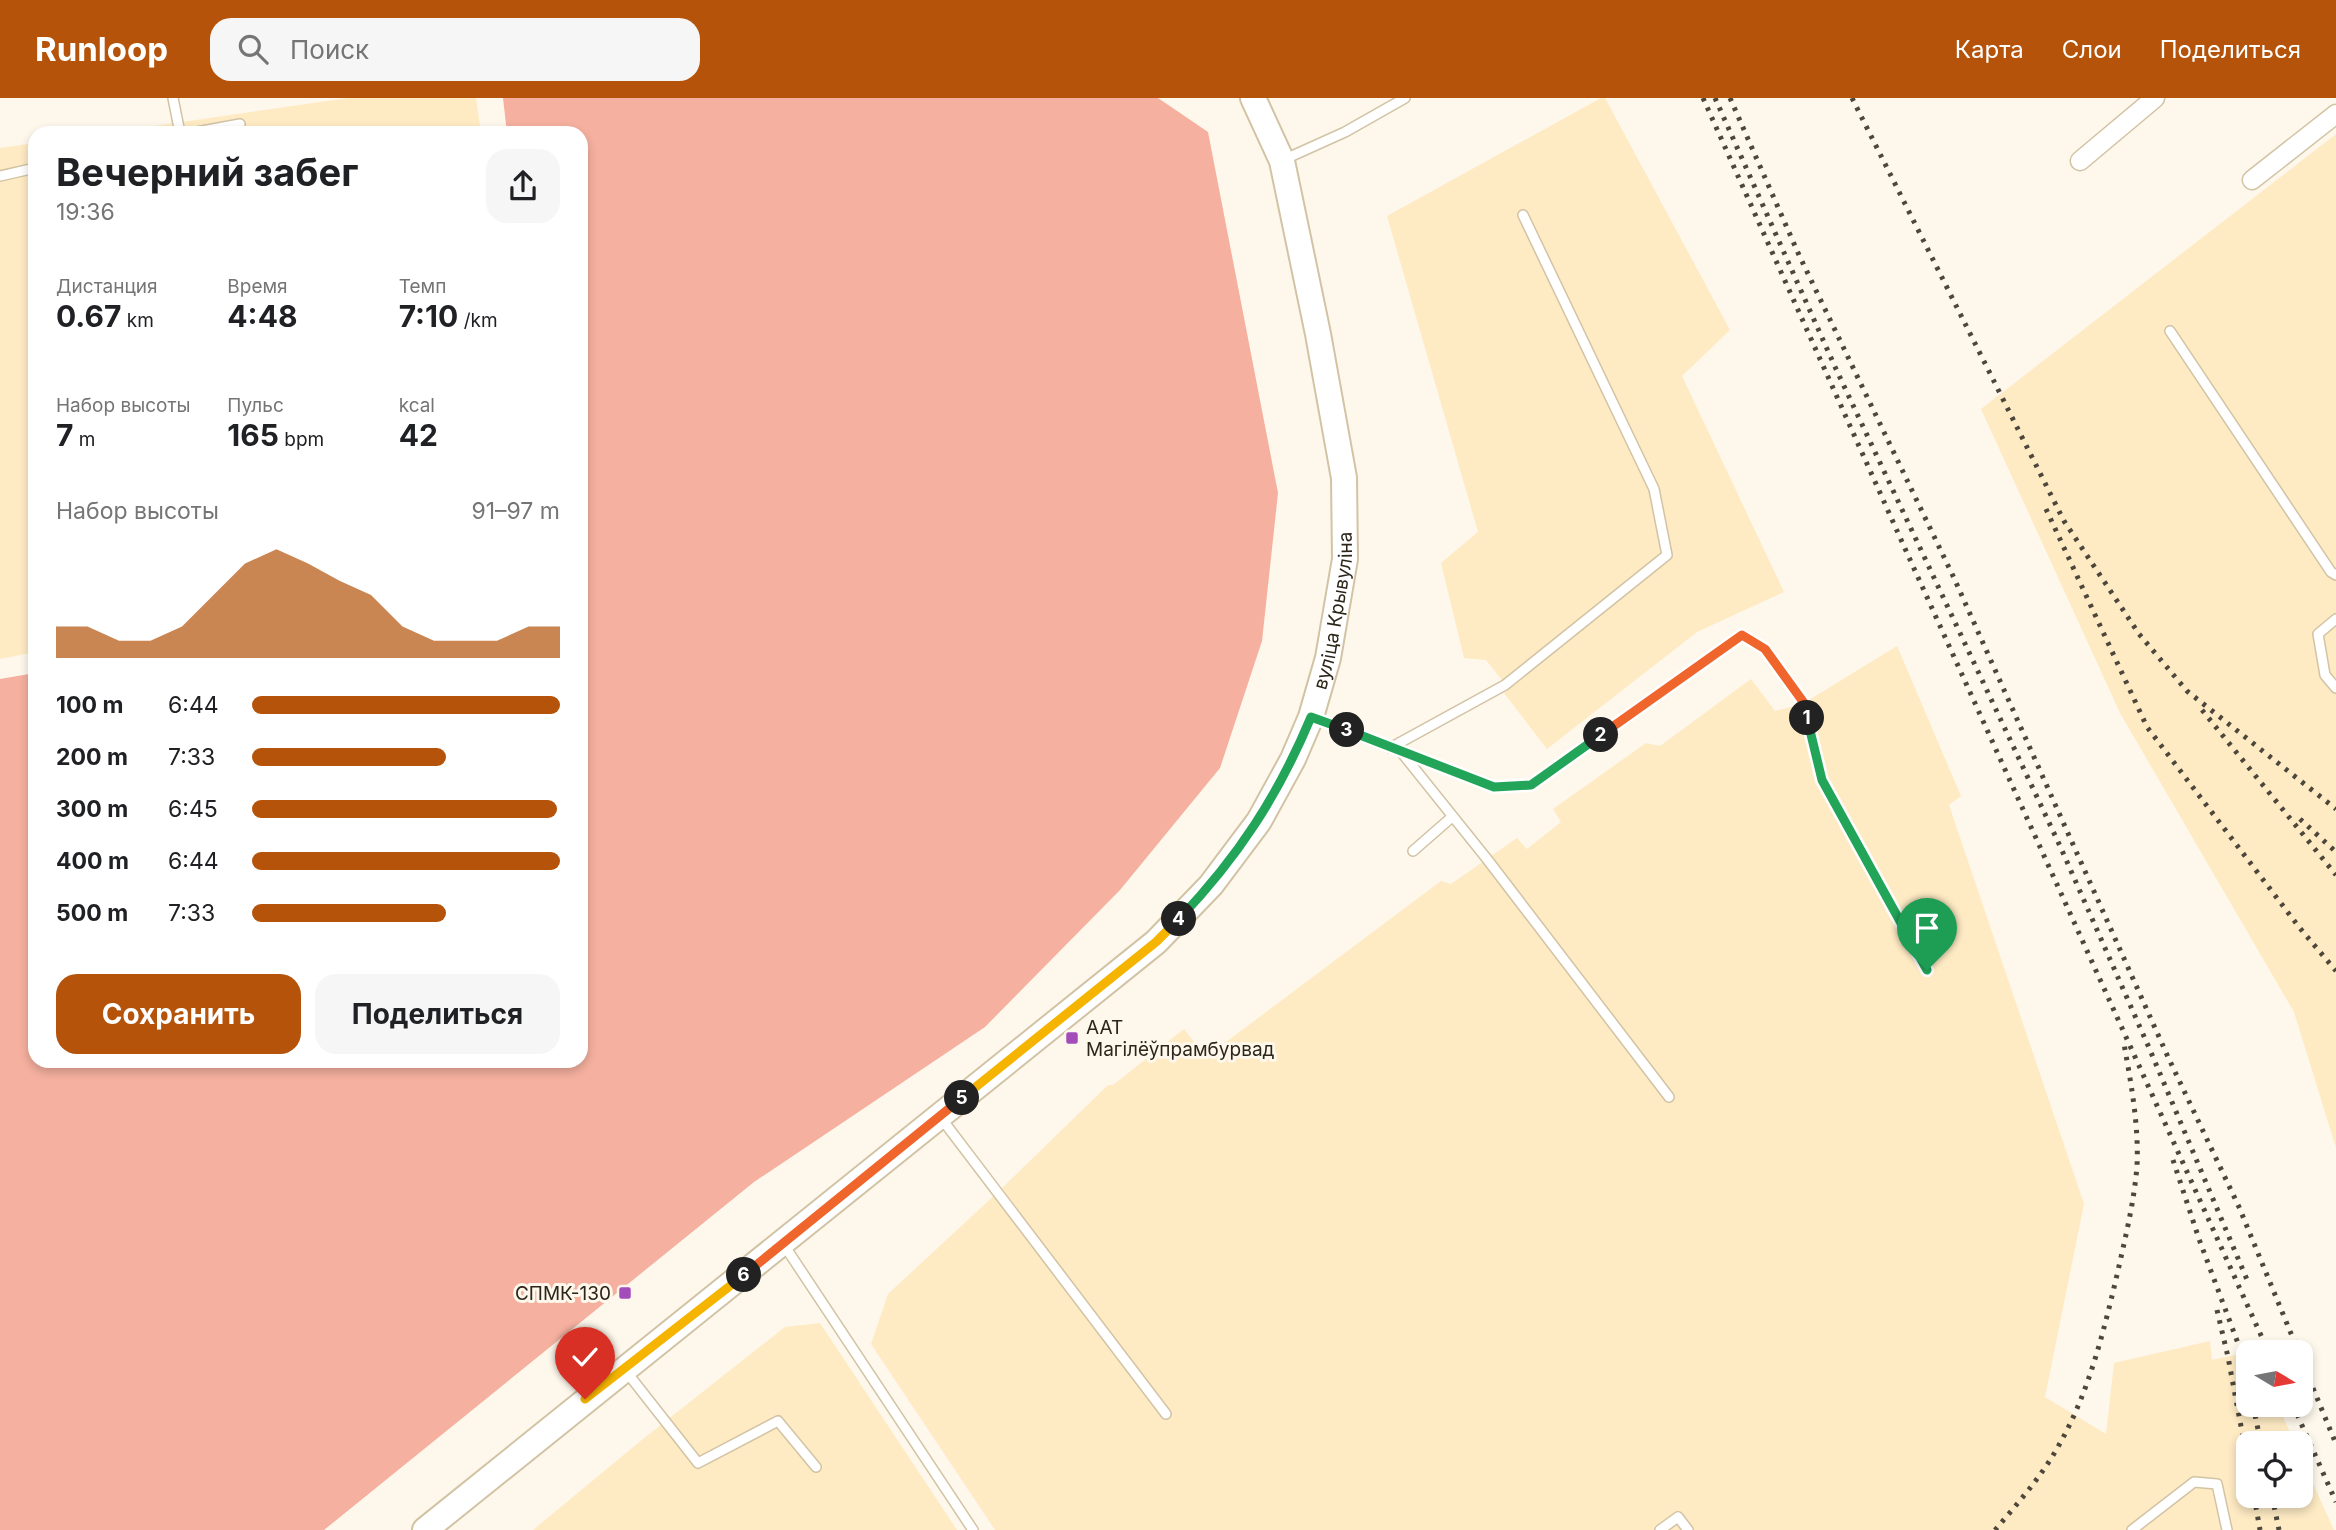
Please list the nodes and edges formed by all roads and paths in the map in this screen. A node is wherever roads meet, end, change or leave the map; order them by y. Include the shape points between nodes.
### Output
1 (173, 98) edge
2 (1253, 98) edge
3 (1405, 98) edge
4 (2155, 98) edge
5 (2336, 114) edge
6 (240, 124) dead end
7 (179, 126) edge
8 (229, 126) edge
9 (1282, 161) junction
10 (2080, 161) dead end
11 (28, 170) edge
12 (0, 176) edge
13 (2252, 180) dead end
14 (1523, 215) dead end
15 (2170, 331) dead end
16 (2336, 575) edge
17 (2336, 619) edge
18 (2336, 688) edge
19 (1311, 717) junction
20 (1390, 748) junction
21 (1401, 752) junction
22 (1452, 817) junction
23 (1413, 851) dead end
24 (1927, 970) dead end
25 (1668, 1097) dead end
26 (940, 1116) junction
27 (783, 1244) junction
28 (624, 1369) junction
29 (1166, 1414) dead end
30 (816, 1466) dead end
31 (425, 1530) edge
32 (973, 1530) edge
33 (1660, 1530) edge
34 (1688, 1530) edge
35 (2132, 1530) edge
36 (2227, 1530) edge

1 - 7 lane
2 - 9 main road, вуліца Крывуліна
3 - 9 lane
4 - 10 street
5 - 13 street
6 - 8 lane
9 - 19 main road, вуліца Крывуліна via 1344,478 1345,559 1328,658
11 - 12 lane
14 - 20 lane via 1654,489 1667,555 1505,685
15 - 16 lane
17 - 18 lane via 2318,634 2325,675
19 - 20 lane
19 - 26 main road, вуліца Крывуліна via 1259,821 1211,885 1156,942
20 - 21 lane
21 - 22 lane
21 - 24 lane via 1494,787 1531,785 1742,635 1765,649 1804,703 1822,780
22 - 23 lane
22 - 25 lane
26 - 27 main road, вуліца Крывуліна
26 - 29 lane
27 - 28 main road, вуліца Крывуліна
27 - 32 lane
28 - 30 lane via 698,1463 778,1422
28 - 31 main road, вуліца Крывуліна
33 - 34 lane via 1678,1517
35 - 36 lane via 2194,1482 2217,1484

